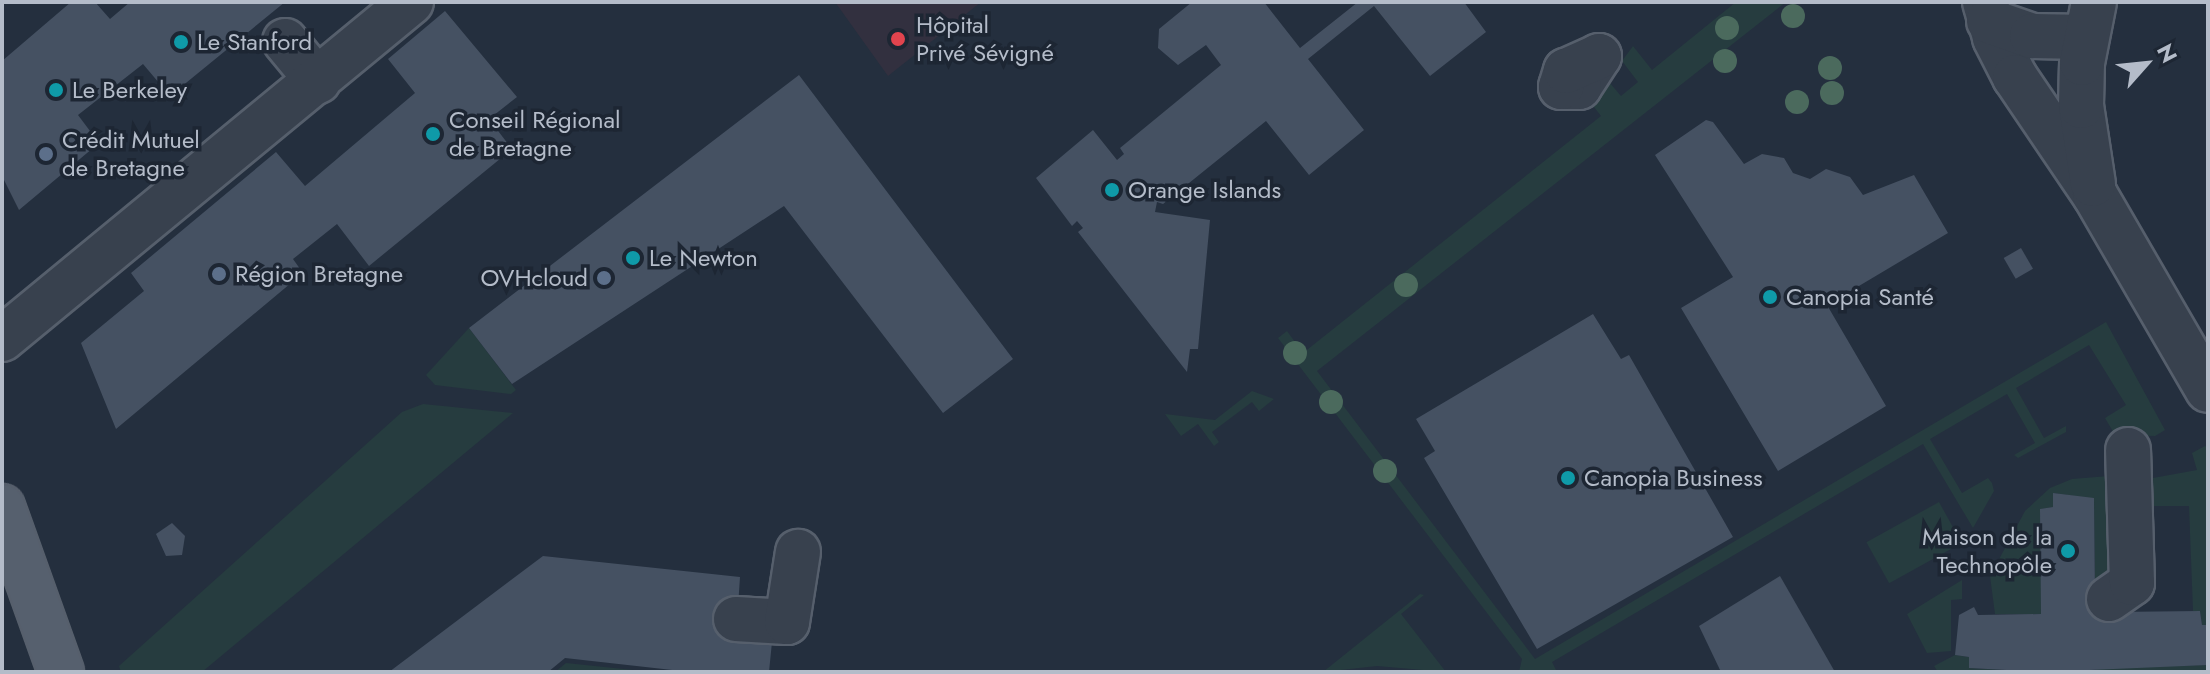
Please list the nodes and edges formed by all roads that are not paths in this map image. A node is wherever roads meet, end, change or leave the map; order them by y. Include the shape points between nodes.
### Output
1 (411, 2) edge
2 (1987, 12) edge
3 (2090, 20) edge
4 (285, 41) dead end
5 (1599, 56) dead end
6 (318, 81) junction
7 (1561, 87) dead end
8 (2095, 195) junction
9 (2, 339) edge
10 (2208, 390) edge
11 (2128, 450) dead end
12 (2, 507) edge
13 (798, 552) dead end
14 (2109, 599) dead end
15 (736, 619) dead end
16 (61, 672) edge

1 - 6 street
2 - 3 street via 2032,36
2 - 8 street via 2015,77
3 - 8 street via 2081,106
4 - 6 street
5 - 7 street via 1566,71
6 - 9 street
8 - 10 street
11 - 14 street via 2132,583
12 - 16 main road
13 - 15 street via 787,622

